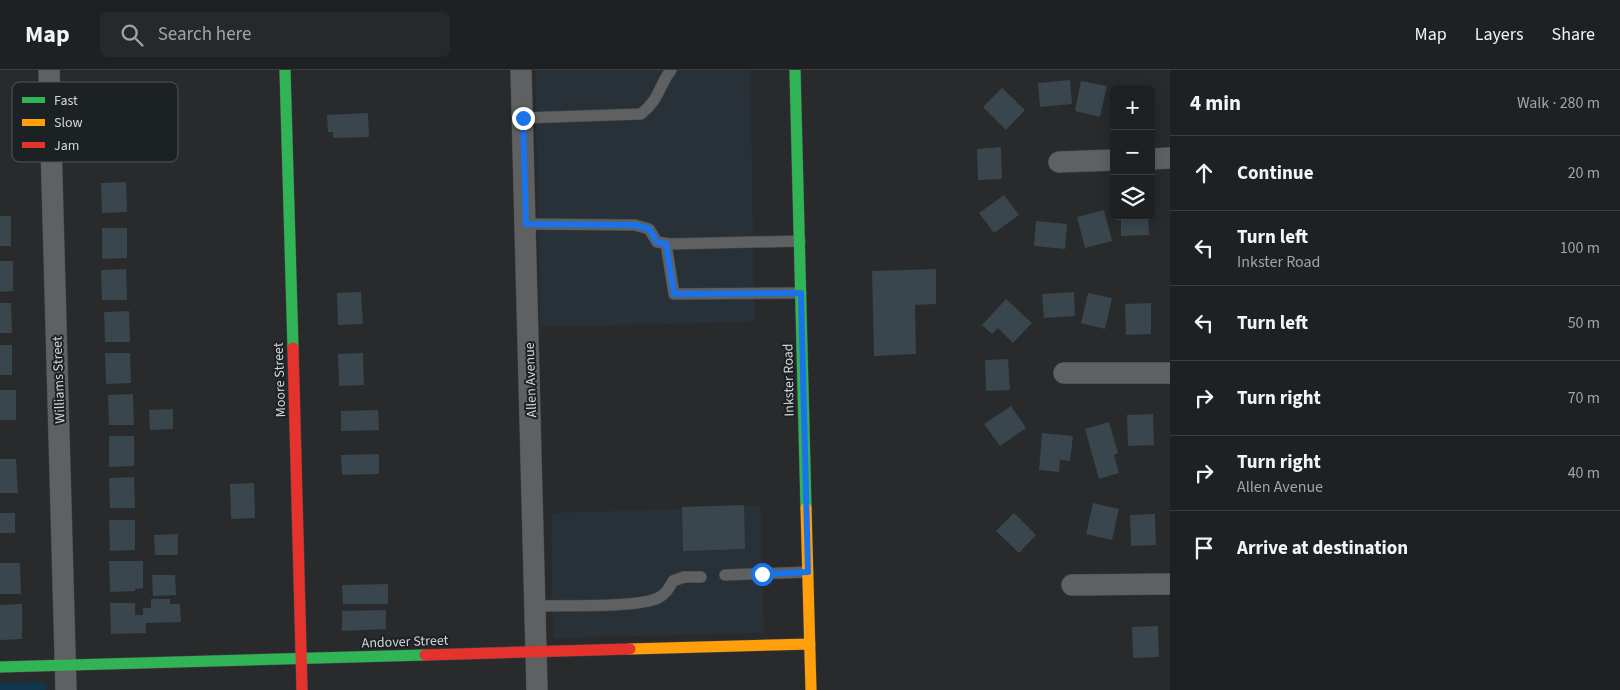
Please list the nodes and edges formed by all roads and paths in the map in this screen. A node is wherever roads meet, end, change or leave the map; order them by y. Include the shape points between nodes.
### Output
1 (285, 70) edge
2 (522, 70) edge
3 (671, 70) edge
4 (795, 70) edge
5 (523, 118) junction
6 (1170, 158) edge
7 (1155, 159) edge
8 (1110, 160) edge
9 (52, 162) edge
10 (1059, 162) dead end
11 (526, 224) junction
12 (800, 241) junction
13 (666, 244) junction
14 (801, 293) junction
15 (1064, 373) dead end
16 (1170, 373) edge
17 (808, 572) junction
18 (725, 575) dead end
19 (701, 577) dead end
20 (1170, 584) edge
21 (1072, 585) dead end
22 (536, 606) junction
23 (810, 644) junction
24 (537, 652) junction
25 (301, 658) junction
26 (65, 665) junction
27 (0, 667) edge
28 (66, 690) edge
29 (302, 690) edge
30 (537, 690) edge
31 (811, 690) edge

1 - 25 street, Moore Street
2 - 5 street, Allen Avenue
3 - 5 lane via 660,94 641,114
4 - 12 street, Inkster Road
5 - 11 street, Allen Avenue
6 - 7 street
8 - 10 street
9 - 26 street, Williams Street
11 - 13 lane via 635,225 649,229 657,242
11 - 22 street, Allen Avenue
12 - 13 lane
12 - 14 street, Inkster Road
13 - 14 lane via 674,294
14 - 17 street, Inkster Road
15 - 16 street
17 - 18 lane
17 - 23 street, Inkster Road
19 - 22 lane via 673,581 667,592 637,603
20 - 21 street
22 - 24 street, Allen Avenue
23 - 24 street, Andover Street
23 - 31 street, Inkster Road
24 - 25 street, Andover Street
24 - 30 street, Allen Avenue
25 - 26 street, Andover Street
25 - 29 street, Moore Street
26 - 27 street, Andover Street
26 - 28 street, Williams Street

